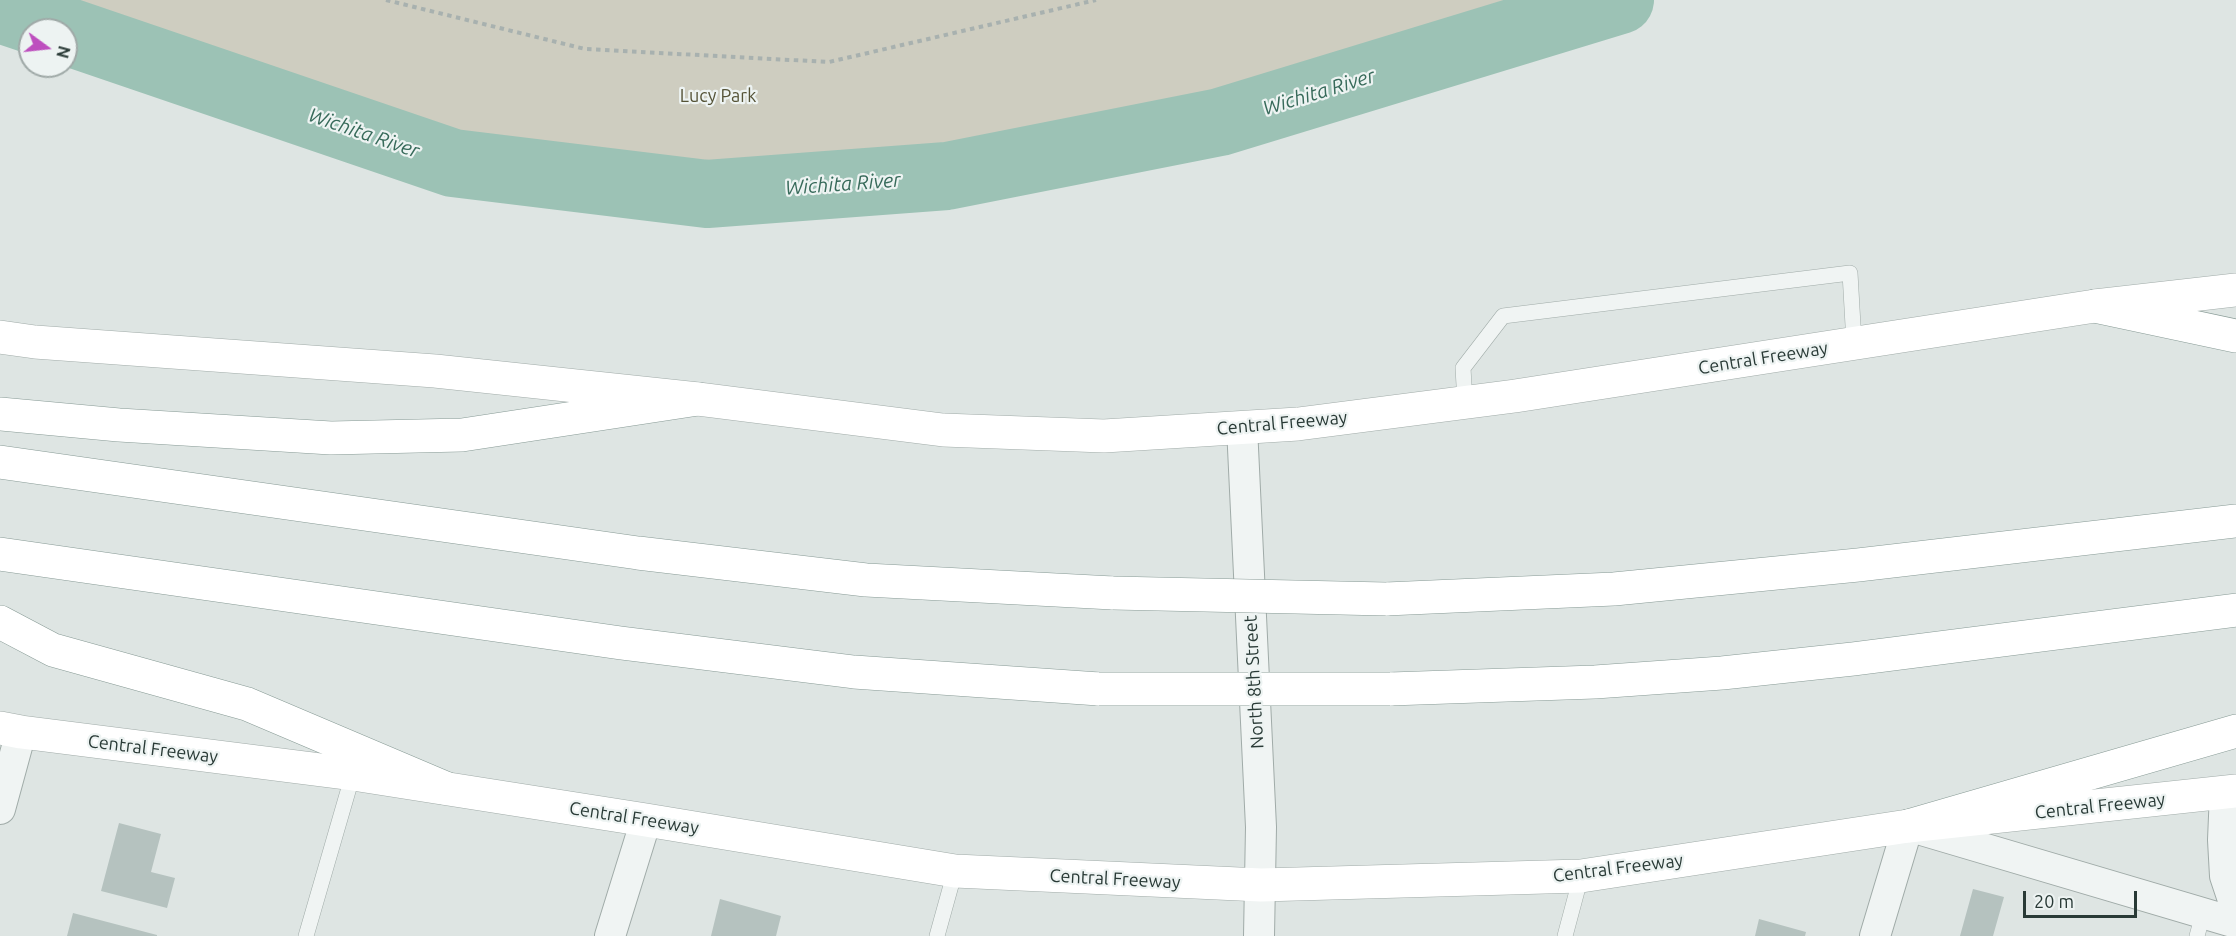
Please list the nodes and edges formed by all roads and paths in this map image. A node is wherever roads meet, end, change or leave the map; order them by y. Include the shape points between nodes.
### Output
1 (386, 0) edge
2 (1096, 0) edge
3 (2236, 290) edge
4 (2095, 306) junction
5 (2236, 336) edge
6 (0, 337) edge
7 (1854, 344) junction
8 (698, 399) junction
9 (1465, 402) junction
10 (0, 414) edge
11 (1242, 427) junction
12 (0, 462) edge
13 (2236, 520) edge
14 (0, 554) edge
15 (2236, 610) edge
16 (0, 622) edge
17 (10, 730) edge
18 (2236, 731) edge
19 (352, 774) junction
20 (445, 788) junction
21 (2231, 792) edge
22 (0, 809) edge
23 (646, 820) junction
24 (1908, 826) junction
25 (955, 872) junction
26 (1581, 876) junction
27 (1261, 885) junction
28 (2236, 909) edge
29 (2236, 923) edge
30 (2200, 925) edge
31 (306, 936) edge
32 (610, 936) edge
33 (937, 936) edge
34 (1259, 936) edge
35 (1565, 936) edge
36 (1875, 936) edge

1 - 2 path via 585,49 829,62
3 - 4 main road, Central Freeway
4 - 5 main road
4 - 7 main road, Central Freeway
6 - 8 main road, Central Freeway via 435,371
7 - 9 main road, Central Freeway
7 - 9 lane via 1850,273 1503,316 1463,368
8 - 10 main road via 462,435 332,438
8 - 11 main road, Central Freeway via 944,430 1104,436
9 - 11 main road, Central Freeway via 1298,424
11 - 27 street, North 8th Street
12 - 13 main road, bridge via 638,553 854,579 1113,593 1386,599 1625,588
14 - 15 main road, bridge via 621,643 854,672 1099,689 1390,689 1594,682 1853,659
16 - 20 main road via 53,650 247,704
17 - 19 main road, Central Freeway
17 - 22 street
18 - 24 main road
19 - 20 main road, Central Freeway
19 - 31 lane
20 - 23 main road, Central Freeway
21 - 24 main road, Central Freeway
21 - 28 street via 2223,840 2225,876
23 - 25 main road, Central Freeway
23 - 32 street
24 - 26 main road, Central Freeway
24 - 30 street
24 - 36 street
25 - 27 main road, Central Freeway
25 - 33 lane
26 - 27 main road, Central Freeway
26 - 35 lane
27 - 34 street, North 8th Street
29 - 30 street

